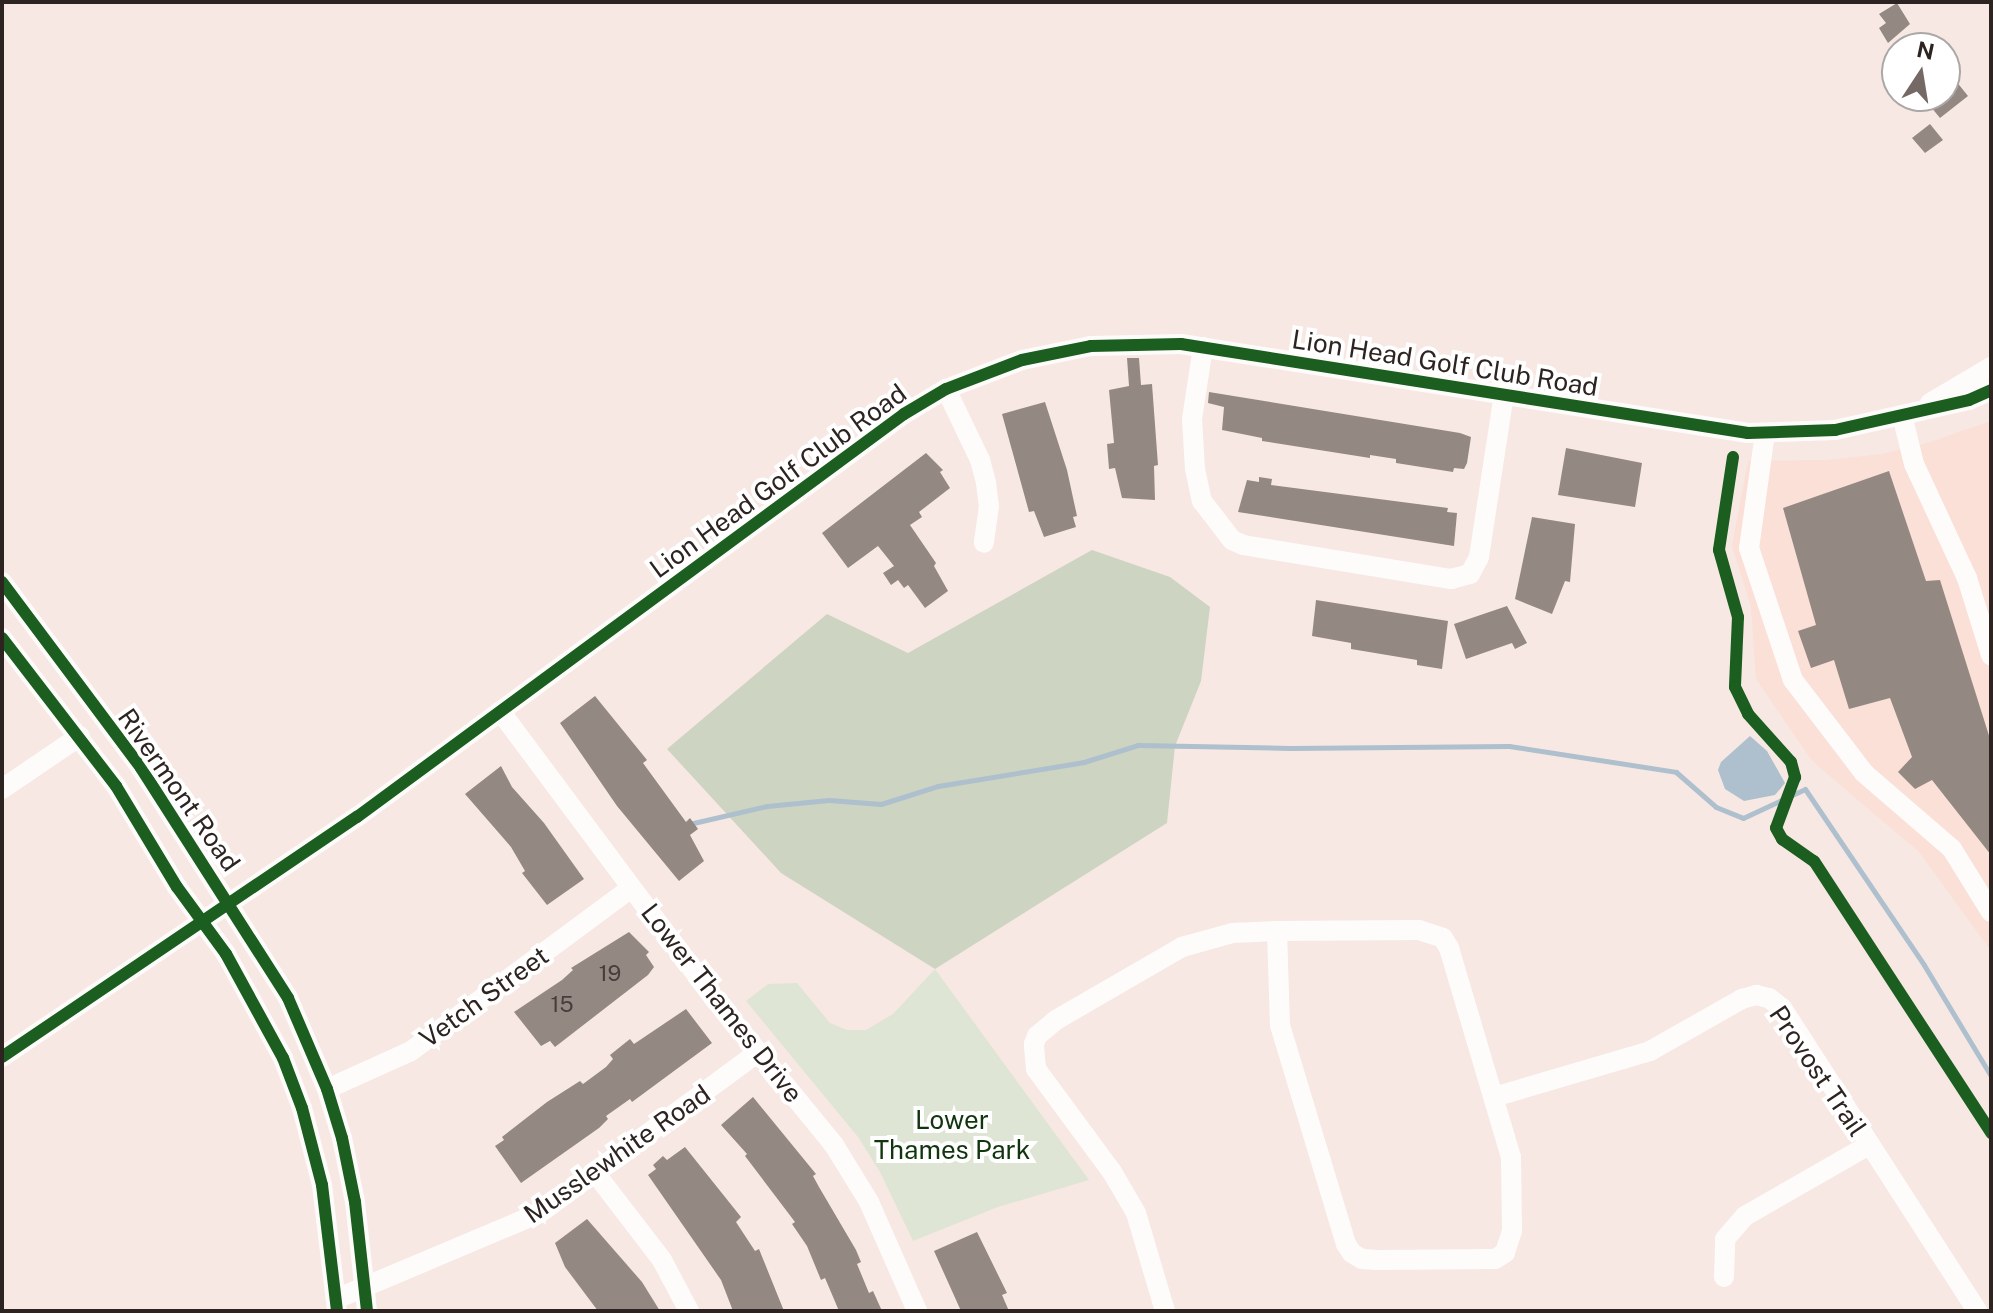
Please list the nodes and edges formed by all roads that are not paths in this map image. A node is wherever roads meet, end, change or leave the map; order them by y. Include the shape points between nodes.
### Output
1 (1203, 347) junction
2 (1991, 367) edge
3 (946, 389) junction
4 (1991, 390) edge
5 (1504, 394) junction
6 (1923, 408) junction
7 (1902, 415) junction
8 (1765, 433) junction
9 (984, 543) dead end
10 (2, 582) edge
11 (2, 638) edge
12 (1991, 655) edge
13 (500, 711) junction
14 (80, 736) junction
15 (2, 789) edge
16 (631, 888) junction
17 (230, 903) junction
18 (1991, 912) edge
19 (202, 921) junction
20 (1277, 931) junction
21 (758, 1052) junction
22 (2, 1057) edge
23 (327, 1089) junction
24 (1494, 1097) junction
25 (1869, 1145) junction
26 (596, 1174) junction
27 (1724, 1277) dead end
28 (365, 1287) junction
29 (336, 1305) edge
30 (367, 1311) edge
31 (689, 1311) edge
32 (917, 1311) edge
33 (1165, 1311) edge
34 (1977, 1311) edge

1 - 3 street, Lion Head Golf Club Road via 1141,343 1069,350 1022,360
1 - 5 street, Lion Head Golf Club Road
1 - 5 street via 1192,437 1202,501 1222,530 1243,545 1422,574 1462,578 1476,567
2 - 6 street, Lion Head Golf Club Road
3 - 9 street via 986,483
3 - 13 street, Lion Head Golf Club Road via 848,454
4 - 6 street, Lion Head Golf Club Road via 1969,400
5 - 8 street, Lion Head Golf Club Road
6 - 7 street, Lion Head Golf Club Road
7 - 8 street, Lion Head Golf Club Road via 1835,430
7 - 12 street via 1914,464 1967,578
8 - 18 street via 1749,548 1793,680 1864,773 1952,849
10 - 17 street, Rivermont Road via 141,768
11 - 14 street, Rivermont Road
13 - 16 street, Lower Thames Drive
13 - 17 street, Lion Head Golf Club Road
14 - 15 street
14 - 19 street, Rivermont Road
16 - 21 street, Lower Thames Drive
16 - 23 street, Vetch Street via 411,1051
17 - 19 street, Lion Head Golf Club Road
17 - 23 street, Rivermont Road via 288,998
19 - 22 street, Lion Head Golf Club Road
19 - 29 street, Rivermont Road via 246,987 298,1096 322,1185
20 - 24 street via 1419,930 1443,938
20 - 24 street via 1280,1026 1352,1253 1377,1260 1482,1260 1505,1253 1512,1231 1512,1171
20 - 33 street via 1232,933 1182,947 1056,1020 1034,1044 1036,1069 1136,1213
21 - 26 street, Musslewhite Road
21 - 32 street, Lower Thames Drive via 852,1172
23 - 28 street, Rivermont Road via 349,1168
24 - 25 street, Provost Trail via 1650,1051 1756,995 1782,1008
25 - 27 street via 1745,1216 1725,1239
25 - 34 street, Provost Trail
26 - 28 street, Musslewhite Road via 519,1224
26 - 31 street via 662,1260
28 - 29 street, Musslewhite Road
28 - 30 street, Rivermont Road

